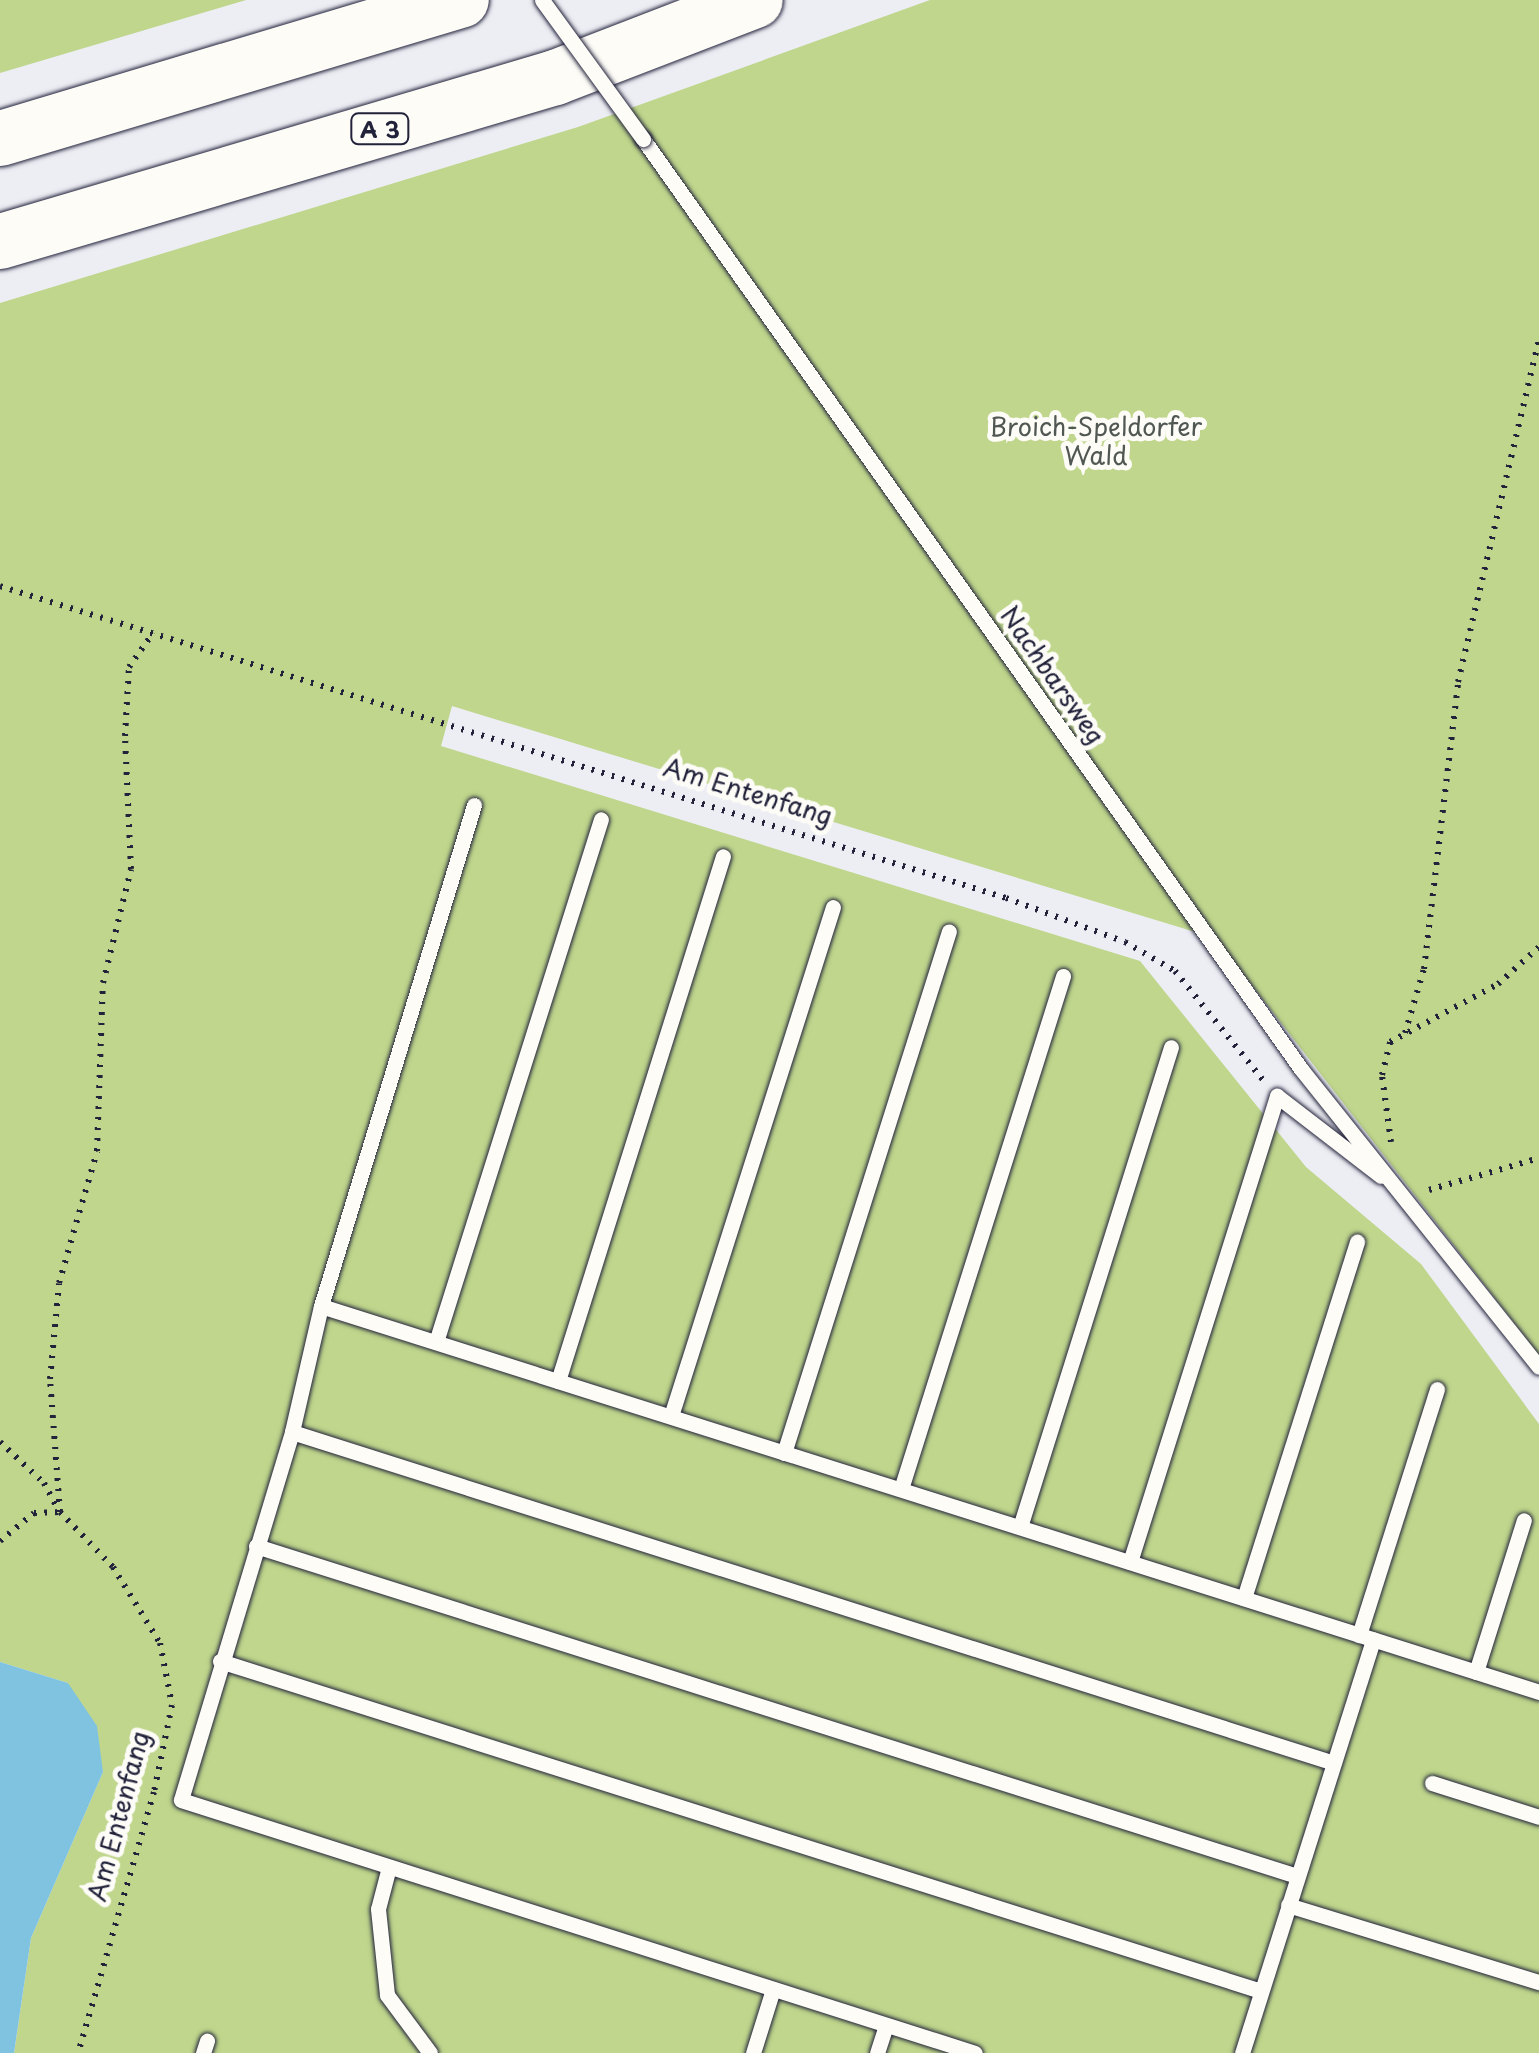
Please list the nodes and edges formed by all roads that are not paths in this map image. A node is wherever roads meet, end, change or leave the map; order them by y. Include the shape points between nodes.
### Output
1 (461, 0) edge
2 (542, 0) edge
3 (756, 0) edge
4 (0, 138) edge
5 (0, 242) edge
6 (474, 805) dead end
7 (601, 819) dead end
8 (723, 856) dead end
9 (832, 907) dead end
10 (949, 931) dead end
11 (1063, 976) dead end
12 (1171, 1047) dead end
13 (1397, 1186) junction
14 (1357, 1242) dead end
15 (321, 1306) junction
16 (436, 1342) junction
17 (1539, 1368) edge
18 (558, 1381) junction
19 (1437, 1389) dead end
20 (671, 1416) junction
21 (292, 1432) junction
22 (784, 1452) junction
23 (901, 1489) junction
24 (1524, 1520) dead end
25 (1020, 1527) junction
26 (256, 1546) junction
27 (1130, 1562) junction
28 (1244, 1598) junction
29 (1366, 1637) junction
30 (220, 1661) junction
31 (1476, 1672) junction
32 (1539, 1692) edge
33 (1334, 1763) junction
34 (1432, 1783) dead end
35 (1539, 1816) edge
36 (389, 1867) junction
37 (1298, 1876) junction
38 (1288, 1905) junction
39 (1539, 1982) edge
40 (772, 1989) junction
41 (1262, 1991) junction
42 (886, 2024) junction
43 (430, 2053) edge
44 (753, 2053) edge
45 (877, 2053) edge
46 (976, 2053) edge
47 (1242, 2053) edge

1 - 4 highway
2 - 13 lane, Nachbarsweg, bridge via 1301,1069
3 - 5 highway, A 3 via 555,77
6 - 15 lane
7 - 16 lane
8 - 18 lane
9 - 20 lane
10 - 22 lane
11 - 23 lane
12 - 25 lane
13 - 17 lane, Nachbarsweg
13 - 27 lane via 1276,1096
14 - 28 lane
15 - 16 lane
15 - 21 lane
16 - 18 lane
18 - 20 lane
19 - 29 lane
20 - 22 lane
21 - 26 lane
21 - 33 lane
22 - 23 lane
23 - 25 lane
24 - 31 lane
25 - 27 lane
26 - 30 lane
26 - 37 lane
27 - 28 lane
28 - 29 lane
29 - 31 lane
29 - 33 lane
30 - 36 lane via 181,1800
30 - 41 lane
31 - 32 lane
33 - 37 lane
34 - 35 lane
36 - 40 lane
36 - 43 lane via 378,1910 387,1995
37 - 38 lane
38 - 39 lane
38 - 41 lane
40 - 42 lane
40 - 44 lane
41 - 47 lane
42 - 45 lane
42 - 46 lane

